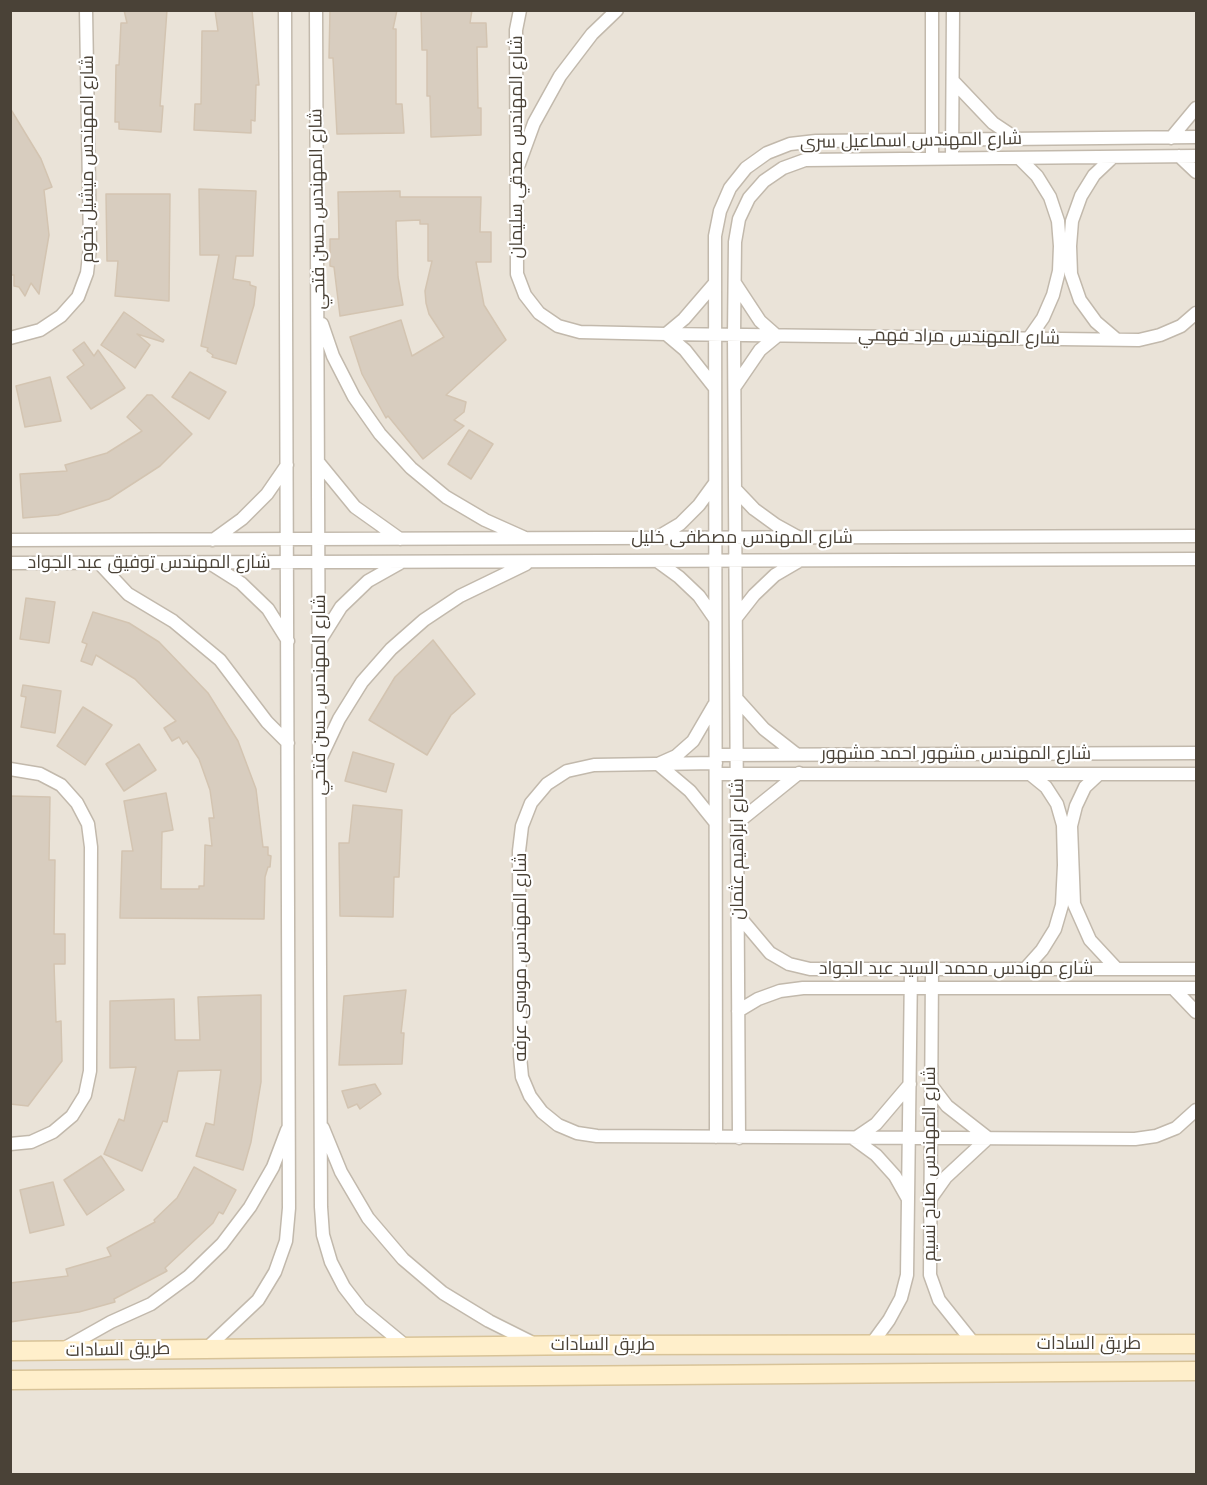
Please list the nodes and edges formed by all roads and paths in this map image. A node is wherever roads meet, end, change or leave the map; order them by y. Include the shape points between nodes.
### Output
1 (86, 10) edge
2 (285, 10) edge
3 (316, 10) edge
4 (520, 10) edge
5 (616, 10) edge
6 (932, 10) edge
7 (953, 10) edge
8 (953, 81) junction
9 (1197, 108) edge
10 (1171, 138) junction
11 (1197, 138) edge
12 (1017, 139) junction
13 (932, 140) junction
14 (952, 140) junction
15 (1179, 156) junction
16 (1197, 156) edge
17 (1113, 157) junction
18 (932, 158) junction
19 (952, 158) junction
20 (1019, 158) junction
21 (1197, 172) edge
22 (516, 174) junction
23 (1065, 246) junction
24 (735, 282) junction
25 (715, 284) junction
26 (319, 313) junction
27 (1197, 313) edge
28 (666, 334) junction
29 (715, 335) junction
30 (734, 335) junction
31 (777, 336) junction
32 (10, 338) edge
33 (1029, 338) junction
34 (1116, 339) junction
35 (715, 387) junction
36 (735, 387) junction
37 (319, 463) junction
38 (287, 465) junction
39 (716, 483) junction
40 (735, 489) junction
41 (1197, 531) edge
42 (1197, 536) edge
43 (1180, 537) junction
44 (657, 538) junction
45 (716, 538) junction
46 (735, 538) junction
47 (800, 538) junction
48 (401, 539) junction
49 (527, 539) junction
50 (10, 540) edge
51 (213, 540) junction
52 (287, 540) junction
53 (320, 540) junction
54 (1197, 559) edge
55 (657, 561) junction
56 (716, 561) junction
57 (736, 561) junction
58 (800, 561) junction
59 (402, 562) junction
60 (530, 562) junction
61 (10, 563) edge
62 (99, 563) junction
63 (210, 563) junction
64 (287, 563) junction
65 (320, 563) junction
66 (736, 618) junction
67 (716, 619) junction
68 (320, 640) junction
69 (288, 641) junction
70 (737, 699) junction
71 (715, 703) junction
72 (288, 743) junction
73 (1197, 753) edge
74 (796, 754) junction
75 (737, 755) junction
76 (320, 759) junction
77 (658, 764) junction
78 (716, 764) junction
79 (10, 769) edge
80 (799, 773) junction
81 (737, 774) junction
82 (1030, 774) junction
83 (1099, 774) junction
84 (1197, 774) edge
85 (715, 822) junction
86 (737, 823) junction
87 (1068, 864) junction
88 (738, 915) junction
89 (911, 969) junction
90 (932, 969) junction
91 (1025, 969) junction
92 (1117, 969) junction
93 (1197, 969) edge
94 (910, 988) junction
95 (932, 988) junction
96 (1173, 988) junction
97 (1197, 988) edge
98 (738, 1011) junction
99 (1197, 1012) edge
100 (910, 1084) junction
101 (931, 1085) junction
102 (1197, 1110) edge
103 (321, 1122) junction
104 (290, 1123) junction
105 (716, 1137) junction
106 (739, 1138) junction
107 (988, 1138) junction
108 (854, 1139) junction
109 (909, 1139) junction
110 (930, 1139) junction
111 (10, 1144) edge
112 (909, 1200) junction
113 (929, 1201) junction
114 (1158, 1343) junction
115 (699, 1344) junction
116 (1197, 1344) edge
117 (975, 1345) junction
118 (539, 1346) junction
119 (870, 1346) junction
120 (407, 1347) junction
121 (206, 1349) junction
122 (59, 1351) junction
123 (10, 1352) edge
124 (1158, 1371) junction
125 (1197, 1371) edge
126 (701, 1375) junction
127 (10, 1380) edge
128 (59, 1380) junction

1 - 32 street, شارع المهندس ميشيل بخوم via 90,247 87,273 78,297 61,316 40,330
2 - 38 street, شارع المهندس حسن فتحي
3 - 26 street, شارع المهندس حسن فتحي
4 - 22 street, شارع المهندس صدقي سليمان via 516,30
5 - 22 street via 560,76 534,123
6 - 13 street
7 - 8 street
8 - 12 street via 993,123
8 - 14 street
9 - 10 street
10 - 11 street, شارع المهندس اسماعيل سرى
10 - 12 street, شارع المهندس اسماعيل سرى
12 - 14 street, شارع المهندس اسماعيل سرى
13 - 14 street, شارع المهندس اسماعيل سرى
13 - 18 street
13 - 25 street, شارع المهندس اسماعيل سرى via 816,141 790,144 767,153 746,168 730,188 720,211 715,236
14 - 19 street
15 - 16 street, شارع المهندس اسماعيل سرى
15 - 17 street, شارع المهندس اسماعيل سرى
15 - 21 street
17 - 20 street, شارع المهندس اسماعيل سرى
17 - 23 street via 1094,175 1081,196
18 - 19 street, شارع المهندس اسماعيل سرى
18 - 24 street, شارع المهندس اسماعيل سرى via 805,160 783,168 749,198 739,219
19 - 20 street, شارع المهندس اسماعيل سرى
20 - 23 street via 1050,197
22 - 28 street, شارع المهندس صدقي سليمان via 517,274 525,295 539,313 558,326 580,332
23 - 33 street via 1053,295
23 - 34 street via 1080,300 1096,322
24 - 30 street, شارع المهندس اسماعيل سرى
24 - 31 street via 753,312
25 - 28 street
25 - 29 street, شارع المهندس اسماعيل سرى
26 - 37 street, شارع المهندس حسن فتحي
26 - 49 street via 333,356 354,397 411,468 446,497
27 - 34 street, شارع المهندس مراد فهمي via 1160,335 1139,340
28 - 29 street, شارع المهندس صدقي سليمان
28 - 35 street
29 - 30 street, شارع المهندس مراد فهمي
29 - 35 street, شارع المهندس اسماعيل سرى
30 - 31 street, شارع المهندس مراد فهمي
30 - 36 street, شارع المهندس اسماعيل سرى
31 - 33 street, شارع المهندس مراد فهمي
31 - 36 street via 745,367
33 - 34 street, شارع المهندس مراد فهمي
35 - 39 street, شارع المهندس اسماعيل سرى
36 - 40 street, شارع المهندس اسماعيل سرى
37 - 48 street via 355,507
37 - 53 street, شارع المهندس حسن فتحي
38 - 51 street via 242,519
38 - 52 street, شارع المهندس حسن فتحي
39 - 44 street via 680,524
39 - 45 street, شارع المهندس اسماعيل سرى
40 - 46 street, شارع المهندس اسماعيل سرى
40 - 47 street via 754,509
41 - 43 street
42 - 43 street, شارع المهندس مصطفى خليل
43 - 47 street, شارع المهندس مصطفى خليل
44 - 45 street, شارع المهندس مصطفى خليل
44 - 49 street, شارع المهندس مصطفى خليل
45 - 46 street, شارع المهندس مصطفى خليل
45 - 56 street, شارع المهندس اسماعيل سرى
46 - 47 street, شارع المهندس مصطفى خليل
46 - 57 street, شارع المهندس اسماعيل سرى
48 - 49 street, شارع المهندس مصطفى خليل
48 - 53 street, شارع المهندس مصطفى خليل
50 - 51 street, شارع المهندس توفيق عبد الجواد
51 - 52 street, شارع المهندس توفيق عبد الجواد
52 - 53 street, شارع المهندس مصطفى خليل
52 - 64 street, شارع المهندس حسن فتحي
53 - 65 street, شارع المهندس حسن فتحي
54 - 58 street, شارع المهندس مصطفى خليل
55 - 56 street, شارع المهندس مصطفى خليل
55 - 60 street, شارع المهندس مصطفى خليل
55 - 67 street via 699,596
56 - 57 street, شارع المهندس مصطفى خليل
56 - 67 street, شارع ابراهيم عثمان
57 - 58 street, شارع المهندس مصطفى خليل
57 - 66 street, شارع ابراهيم عثمان
58 - 66 street via 775,575
59 - 60 street, شارع المهندس مصطفى خليل
59 - 65 street, شارع المهندس مصطفى خليل
59 - 68 street via 361,588 340,608
60 - 76 street via 460,596 423,620 391,649 350,700
61 - 62 street, شارع المهندس توفيق عبد الجواد
62 - 63 street, شارع المهندس توفيق عبد الجواد
62 - 72 street via 128,594 173,621 220,660 267,723
63 - 64 street, شارع المهندس توفيق عبد الجواد
63 - 69 street via 241,583 268,609
64 - 65 street, شارع المهندس مصطفى خليل
64 - 69 street, شارع المهندس حسن فتحي
65 - 68 street, شارع المهندس حسن فتحي
66 - 70 street, شارع ابراهيم عثمان
67 - 71 street, شارع ابراهيم عثمان
68 - 76 street, شارع المهندس حسن فتحي
69 - 72 street, شارع المهندس حسن فتحي
70 - 74 street via 764,729
70 - 75 street, شارع ابراهيم عثمان
71 - 77 street via 693,741 676,756
71 - 78 street, شارع ابراهيم عثمان
72 - 104 street, شارع المهندس حسن فتحي
73 - 74 street, شارع المهندس مشهور احمد مشهور
74 - 75 street, شارع المهندس مشهور احمد مشهور
75 - 78 street, شارع المهندس مشهور احمد مشهور
75 - 81 street, شارع ابراهيم عثمان
76 - 103 street, شارع المهندس حسن فتحي
77 - 78 street, شارع المهندس موسى عرفه
77 - 85 street via 690,791
77 - 105 street, شارع المهندس موسى عرفه via 594,765 567,771 547,784 531,803 522,826 519,850 522,1077 542,1112 577,1133
78 - 81 street, شارع المهندس مشهور احمد مشهور
78 - 85 street, شارع ابراهيم عثمان
79 - 111 street via 40,774 61,785 82,813 91,847 90,1071 85,1095 72,1116 53,1132 31,1142
80 - 81 street, شارع المهندس مشهور احمد مشهور
80 - 82 street, شارع المهندس مشهور احمد مشهور
80 - 86 street
81 - 86 street, شارع ابراهيم عثمان
82 - 83 street, شارع المهندس مشهور احمد مشهور
82 - 87 street via 1046,787 1057,804
83 - 84 street, شارع المهندس مشهور احمد مشهور
83 - 87 street via 1085,787 1076,806
85 - 105 street, شارع ابراهيم عثمان
86 - 88 street, شارع ابراهيم عثمان
87 - 91 street via 1055,929
87 - 92 street via 1080,923 1102,956
88 - 89 street, شارع مهندس محمد السيد عبد الجواد via 770,953 789,964 810,969
88 - 98 street, شارع ابراهيم عثمان
89 - 90 street, شارع مهندس محمد السيد عبد الجواد
89 - 94 street, شارع المهندس صلاح نسيم
90 - 91 street, شارع مهندس محمد السيد عبد الجواد
90 - 95 street, شارع المهندس صلاح نسيم
91 - 92 street, شارع مهندس محمد السيد عبد الجواد
92 - 93 street, شارع مهندس محمد السيد عبد الجواد
94 - 95 street, شارع مهندس محمد السيد عبد الجواد
94 - 98 street, شارع مهندس محمد السيد عبد الجواد via 791,990 758,999
94 - 100 street, شارع المهندس صلاح نسيم
95 - 96 street, شارع مهندس محمد السيد عبد الجواد
95 - 101 street, شارع المهندس صلاح نسيم
96 - 97 street, شارع مهندس محمد السيد عبد الجواد
96 - 99 street
98 - 106 street, شارع ابراهيم عثمان
100 - 108 street via 876,1124
100 - 109 street, شارع المهندس صلاح نسيم
101 - 107 street via 947,1106
101 - 110 street, شارع المهندس صلاح نسيم
102 - 107 street, شارع المهندس موسى عرفه via 1176,1128 1156,1136
103 - 118 street via 340,1172 368,1218 403,1259 443,1293
103 - 120 street, شارع المهندس حسن فتحي via 323,1235 331,1262 361,1309
104 - 121 street, شارع المهندس حسن فتحي via 290,1208 286,1241 275,1272 258,1300
104 - 122 street via 273,1167 222,1244 152,1304
105 - 106 street, شارع المهندس موسى عرفه
106 - 108 street, شارع المهندس موسى عرفه
107 - 110 street, شارع المهندس موسى عرفه
107 - 113 street via 953,1170
108 - 109 street, شارع المهندس موسى عرفه
108 - 112 street via 895,1176
109 - 110 street, شارع المهندس موسى عرفه
109 - 112 street, شارع المهندس صلاح نسيم
110 - 113 street, شارع المهندس صلاح نسيم
112 - 119 street, شارع المهندس صلاح نسيم via 907,1275 901,1298
113 - 117 street, شارع المهندس صلاح نسيم via 930,1275 939,1300
114 - 116 main road, طريق السادات
114 - 117 main road, طريق السادات
114 - 124 main road
115 - 118 main road, طريق السادات
115 - 119 main road, طريق السادات
115 - 126 main road
117 - 119 main road, طريق السادات
118 - 120 main road, طريق السادات
120 - 121 main road, طريق السادات
121 - 122 main road, طريق السادات
122 - 123 main road, طريق السادات
122 - 128 main road
124 - 125 main road, طريق السادات
124 - 126 main road, طريق السادات
126 - 128 main road, طريق السادات
127 - 128 main road, طريق السادات

